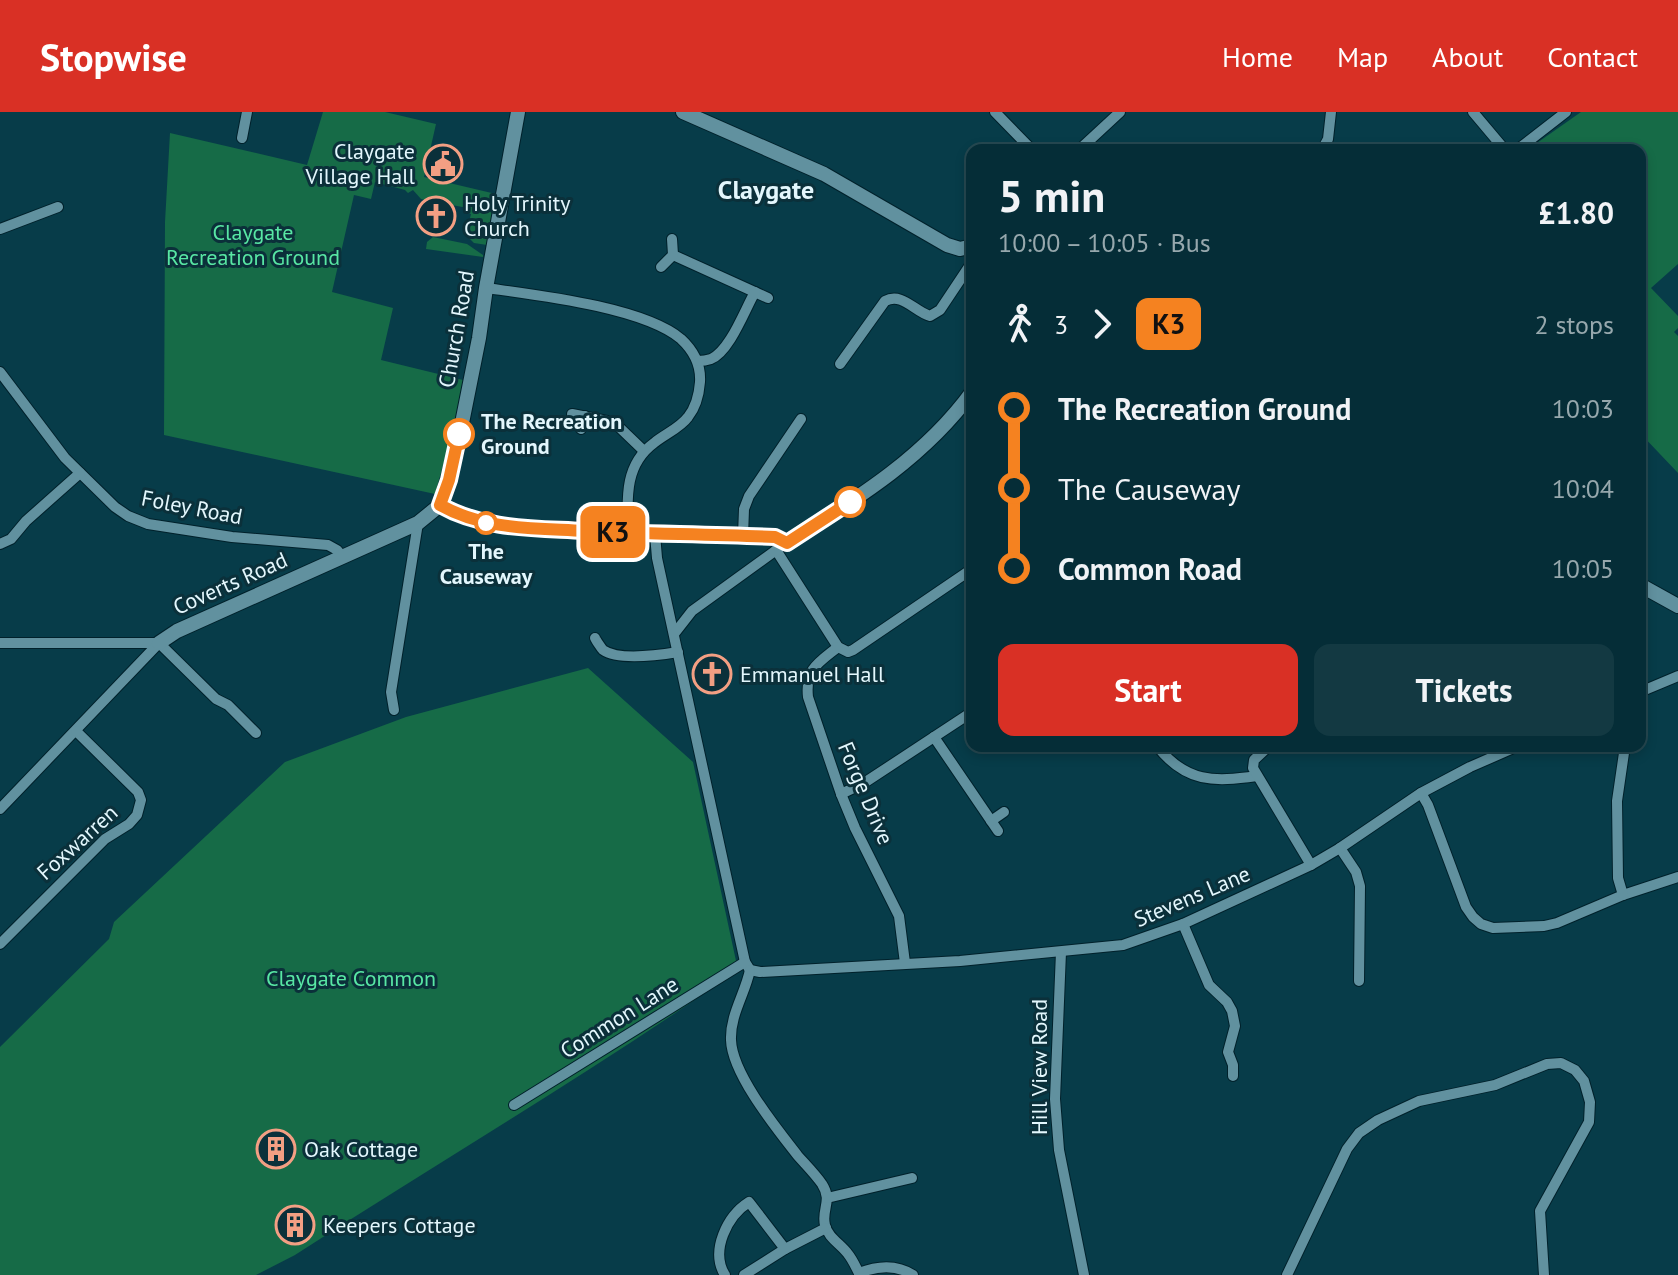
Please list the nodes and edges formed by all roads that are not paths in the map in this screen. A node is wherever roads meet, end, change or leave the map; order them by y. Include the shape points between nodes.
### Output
1 (247, 112) edge
2 (518, 112) edge
3 (683, 112) edge
4 (995, 112) edge
5 (1120, 112) edge
6 (1331, 112) edge
7 (1473, 112) edge
8 (1566, 112) edge
9 (242, 138) dead end
10 (1026, 144) edge
11 (1085, 144) edge
12 (1325, 144) edge
13 (1500, 144) edge
14 (1525, 144) edge
15 (58, 207) dead end
16 (0, 229) edge
17 (672, 239) dead end
18 (966, 253) edge
19 (673, 255) junction
20 (966, 263) edge
21 (661, 267) dead end
22 (486, 288) junction
23 (755, 292) junction
24 (768, 298) dead end
25 (698, 361) junction
26 (840, 364) dead end
27 (0, 372) edge
28 (966, 400) edge
29 (572, 414) dead end
30 (585, 416) junction
31 (801, 419) dead end
32 (581, 429) dead end
33 (644, 451) junction
34 (80, 473) junction
35 (440, 505) junction
36 (418, 523) junction
37 (628, 533) junction
38 (655, 534) junction
39 (743, 536) junction
40 (0, 544) edge
41 (781, 547) junction
42 (342, 556) junction
43 (966, 573) edge
44 (1646, 593) edge
45 (1678, 606) edge
46 (674, 634) junction
47 (595, 638) dead end
48 (0, 643) edge
49 (159, 643) junction
50 (838, 647) junction
51 (678, 652) junction
52 (1678, 676) edge
53 (1646, 689) edge
54 (394, 710) dead end
55 (966, 716) edge
56 (76, 731) junction
57 (256, 733) dead end
58 (934, 737) junction
59 (1163, 752) edge
60 (1263, 752) edge
61 (1505, 752) edge
62 (1624, 752) edge
63 (1257, 776) junction
64 (1421, 793) junction
65 (841, 794) junction
66 (0, 809) edge
67 (1004, 812) dead end
68 (1340, 848) junction
69 (1311, 865) junction
70 (1678, 877) edge
71 (1623, 895) junction
72 (1183, 924) junction
73 (0, 944) edge
74 (1061, 952) junction
75 (905, 963) junction
76 (747, 966) junction
77 (1359, 981) dead end
78 (1233, 1076) dead end
79 (514, 1105) dead end
80 (912, 1178) dead end
81 (827, 1198) junction
82 (826, 1228) junction
83 (785, 1249) junction
84 (860, 1274) edge
85 (725, 1275) edge
86 (744, 1275) edge
87 (913, 1275) edge
88 (1084, 1275) edge
89 (1287, 1275) edge
90 (1544, 1275) edge

1 - 9 street
2 - 22 street, Church Road
3 - 18 street via 824,174
4 - 10 street
5 - 11 street
6 - 12 street
7 - 13 street
8 - 14 street
15 - 16 street
17 - 19 street
19 - 21 street
19 - 23 street
20 - 26 street via 954,291 930,316 898,298 885,301
22 - 25 street via 591,305 640,319 679,337
22 - 35 street, Church Road via 456,453
23 - 24 street
23 - 25 street via 720,353
25 - 33 street via 696,405 680,425
27 - 34 street, Foley Road
28 - 41 street via 910,459
29 - 30 street
30 - 32 street
30 - 33 street via 619,427
31 - 39 street via 749,496
33 - 37 street via 630,477
34 - 40 street
34 - 42 street, Foley Road via 115,507 148,524 328,545
35 - 36 street, Coverts Road
35 - 37 street via 486,523
36 - 42 street, Coverts Road
36 - 54 street via 391,692
37 - 38 street
38 - 39 street
38 - 46 street
39 - 41 street via 775,537
41 - 46 street via 692,611
41 - 50 street
42 - 49 street, Coverts Road
43 - 50 street via 853,650
44 - 45 street
46 - 51 street
47 - 51 street via 603,649 618,654
48 - 49 street
49 - 56 street, Coverts Road
49 - 57 street
50 - 65 street, Forge Drive via 814,667 806,684
51 - 76 street
52 - 53 street
55 - 58 street
56 - 66 street, Coverts Road
56 - 73 street, Foxwarren via 138,792 137,815 105,839
58 - 65 street
58 - 67 street via 994,826
59 - 63 street via 1195,776
60 - 63 street via 1254,760
61 - 64 street, Stevens Lane
62 - 71 street via 1617,801
63 - 69 street
64 - 68 street, Stevens Lane
64 - 71 street via 1466,907 1481,924 1544,926
65 - 75 street, Forge Drive via 899,916
68 - 69 street, Stevens Lane
68 - 77 street via 1360,886
69 - 72 street, Stevens Lane
70 - 71 street
72 - 74 street, Stevens Lane via 1123,945
72 - 78 street via 1209,985 1232,1011 1235,1026 1228,1052
74 - 75 street, Stevens Lane
74 - 88 street, Hill View Road via 1055,1099 1059,1150
75 - 76 street, Stevens Lane via 760,972
76 - 79 street, Common Lane
76 - 81 street via 732,1025 732,1052 748,1087
80 - 81 street
81 - 82 street
82 - 83 street
82 - 84 street
83 - 85 street via 749,1202 733,1215 723,1234 720,1267
83 - 86 street
84 - 87 street via 887,1267
89 - 90 street via 1359,1133 1419,1101 1495,1085 1561,1063 1584,1081 1589,1122 1540,1211

